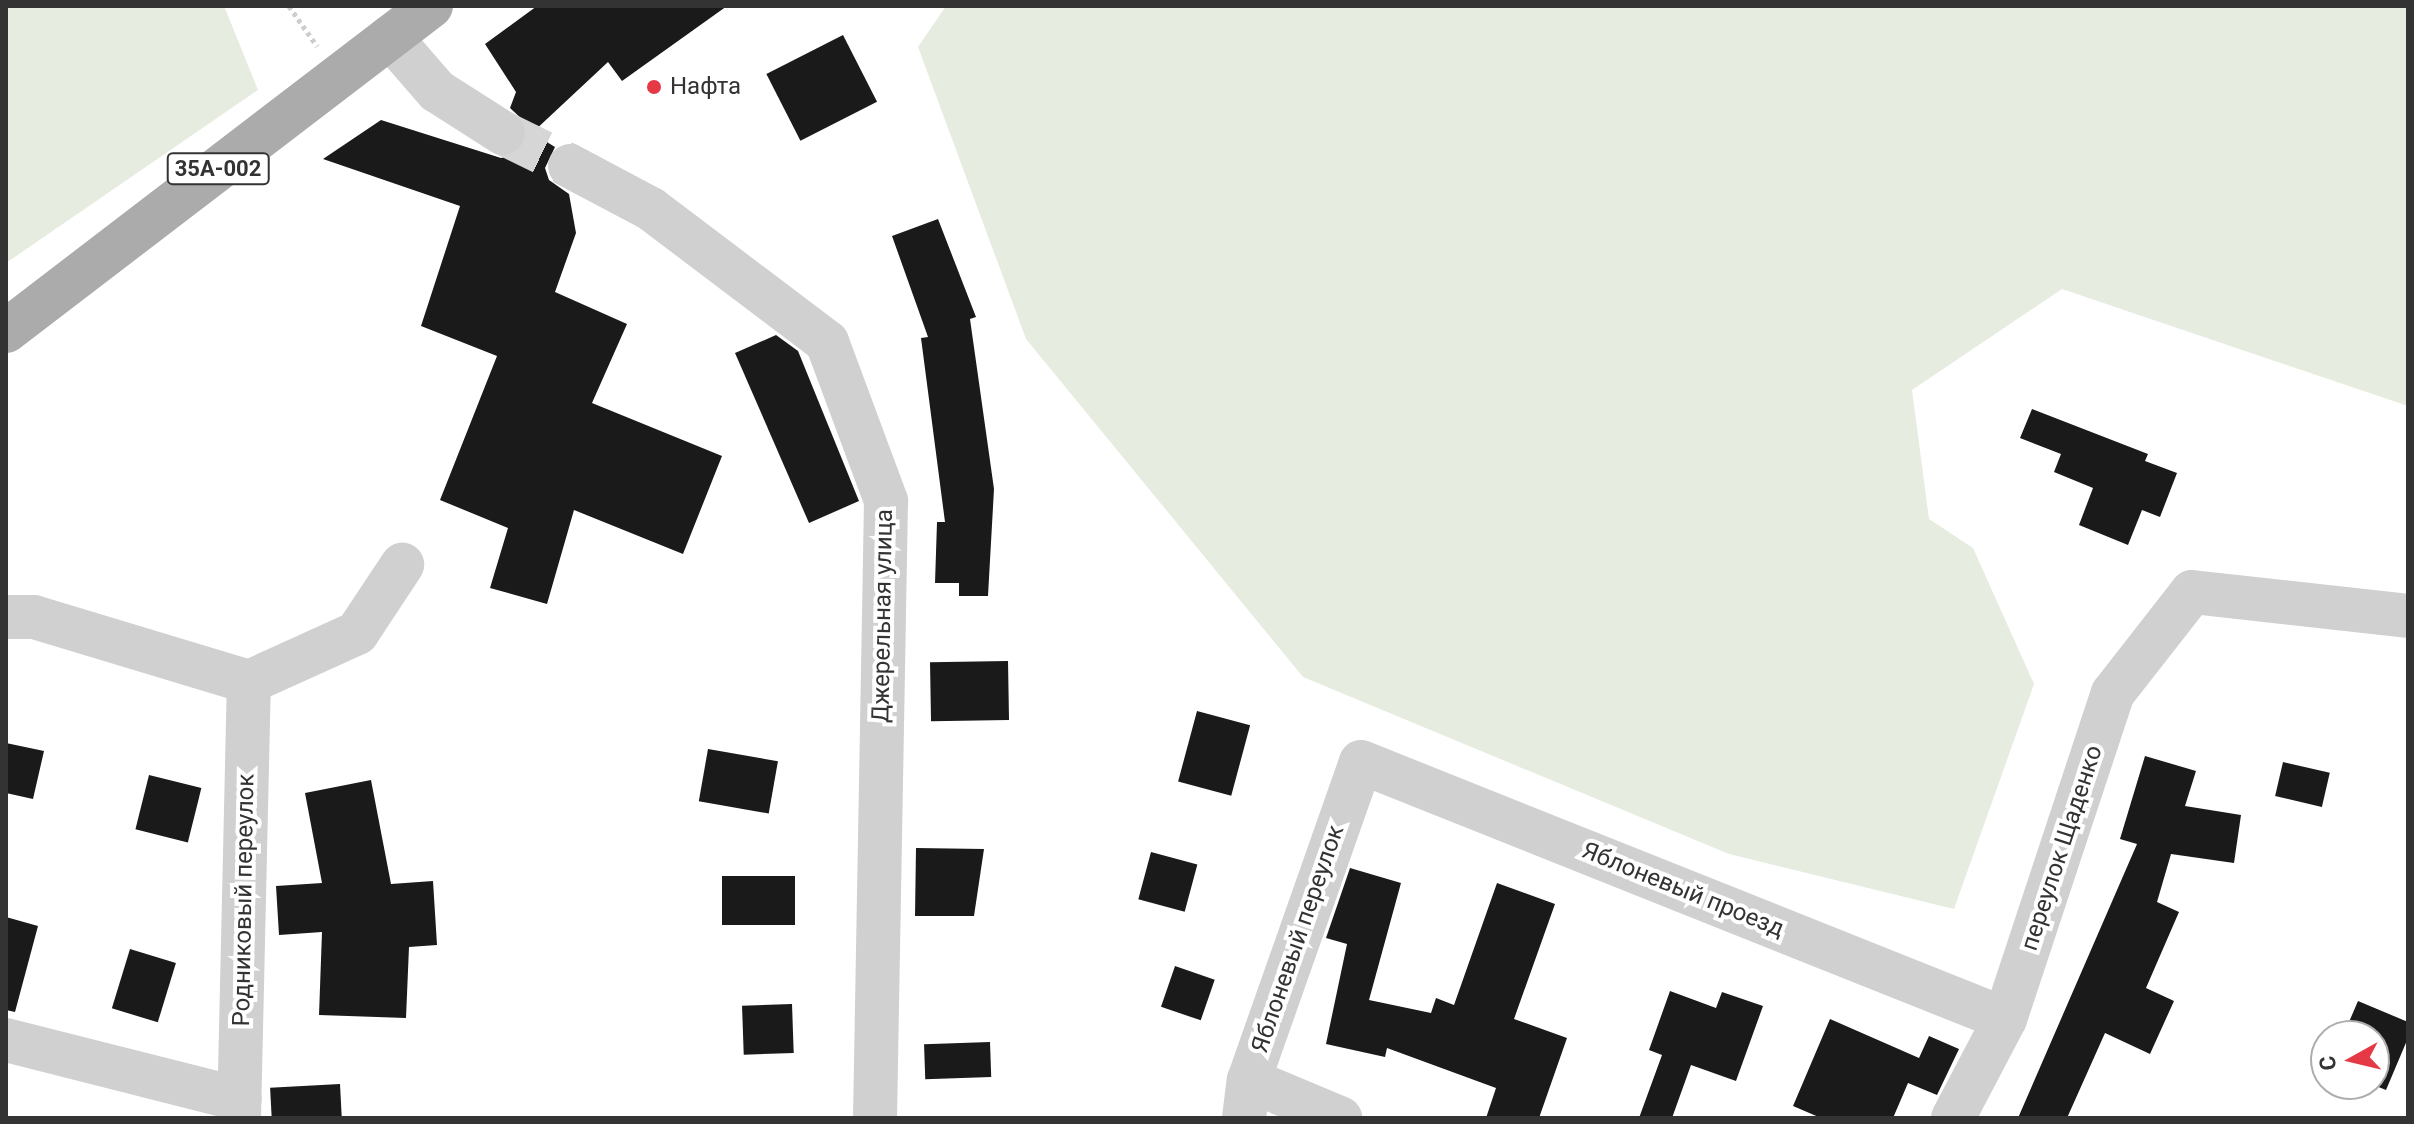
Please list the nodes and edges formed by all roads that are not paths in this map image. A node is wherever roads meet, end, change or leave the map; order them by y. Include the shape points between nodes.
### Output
1 (431, 6) edge
2 (390, 37) junction
3 (503, 133) tunnel mouth
4 (570, 166) tunnel mouth
5 (6, 331) edge
6 (402, 565) dead end
7 (2408, 616) edge
8 (6, 617) edge
9 (249, 682) junction
10 (1361, 762) joint
11 (2005, 1019) junction
12 (6, 1040) edge
13 (1246, 1099) edge
14 (239, 1109) edge
15 (875, 1118) edge
16 (1340, 1118) edge
17 (1953, 1118) edge

1 - 2 main road, 35А-002
2 - 3 street via 437,91
2 - 5 main road, 35А-002
4 - 15 street, Джерельная улица via 651,209 827,342 886,501
6 - 9 street via 357,633
7 - 11 street, переулок Щаденко via 2192,592 2113,693
8 - 9 street via 34,617
9 - 14 street, Родниковый переулок
10 - 11 street, Яблоневый проезд
10 - 13 street, Яблоневый переулок
11 - 17 street, переулок Щаденко
12 - 14 street
13 - 16 street

